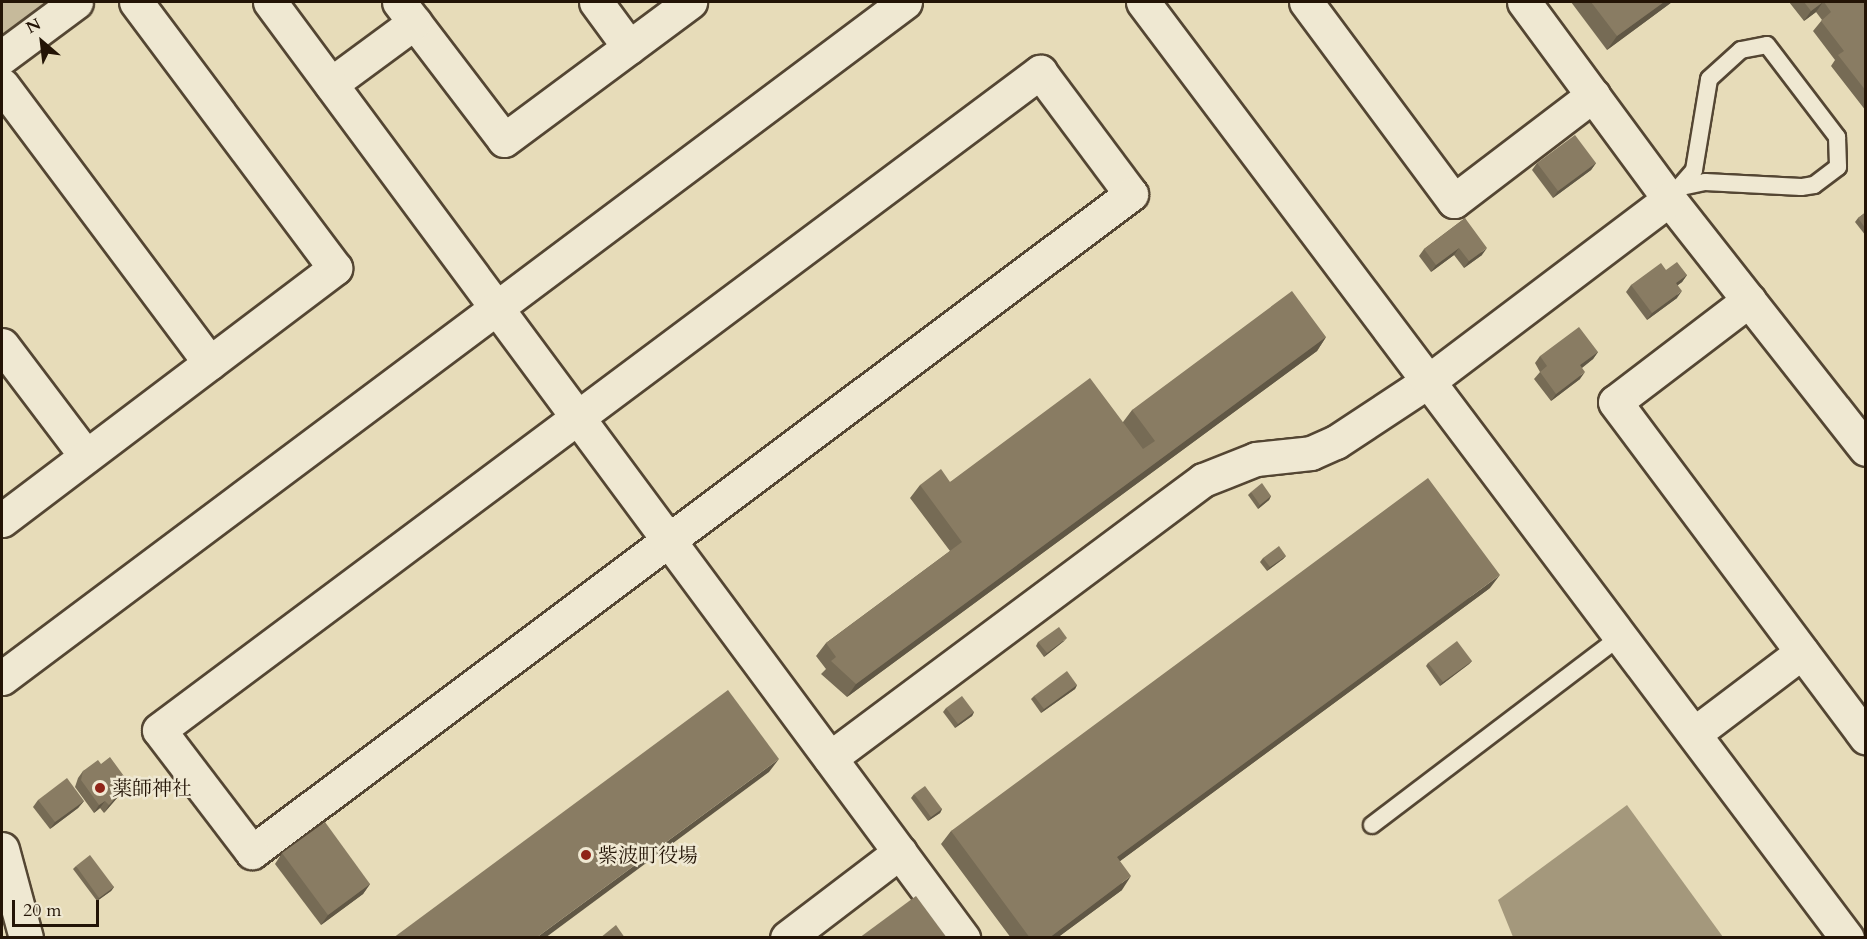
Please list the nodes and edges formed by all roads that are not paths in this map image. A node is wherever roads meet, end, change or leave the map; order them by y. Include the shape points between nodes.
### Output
1 (76, 2) edge
2 (136, 2) edge
3 (270, 2) edge
4 (596, 2) edge
5 (690, 2) edge
6 (905, 2) edge
7 (1143, 2) edge
8 (1306, 2) edge
9 (1525, 2) edge
10 (407, 12) edge
11 (629, 47) junction
12 (2, 57) edge
13 (331, 84) junction
14 (2, 85) edge
15 (1593, 95) junction
16 (1675, 193) junction
17 (1749, 300) junction
18 (496, 307) junction
19 (2, 345) edge
20 (210, 363) junction
21 (1430, 380) junction
22 (576, 415) junction
23 (1866, 449) edge
24 (86, 456) junction
25 (2, 520) edge
26 (670, 542) junction
27 (1622, 635) junction
28 (1802, 652) junction
29 (2, 678) edge
30 (1695, 733) junction
31 (1866, 738) edge
32 (830, 758) junction
33 (1371, 825) dead end
34 (2, 849) edge
35 (900, 852) junction
36 (26, 938) edge
37 (788, 938) edge
38 (963, 938) edge
39 (1847, 938) edge

1 - 12 street
2 - 20 street via 335,268
3 - 13 street
4 - 11 street
5 - 11 street
6 - 18 street
7 - 21 street
8 - 15 street via 1454,201
9 - 15 street
10 - 11 street via 504,140
10 - 13 street
13 - 18 street
14 - 20 street
15 - 16 street
16 - 16 lane via 1699,151 1709,79 1741,50 1767,45 1838,138 1838,167 1814,185 1801,188 1705,182
16 - 17 street
16 - 21 street
17 - 23 street
17 - 28 street via 1615,402
18 - 22 street
18 - 29 street
19 - 24 street
20 - 24 street
21 - 27 street
21 - 32 street via 1336,442 1311,453 1256,459 1203,480
22 - 26 street
22 - 26 street via 159,730 252,852
22 - 26 street via 1040,72 1131,194
24 - 25 street
26 - 32 street
27 - 30 street
27 - 33 lane
28 - 30 street
28 - 31 street
30 - 39 street
32 - 35 street
34 - 36 street
35 - 37 street
35 - 38 street

